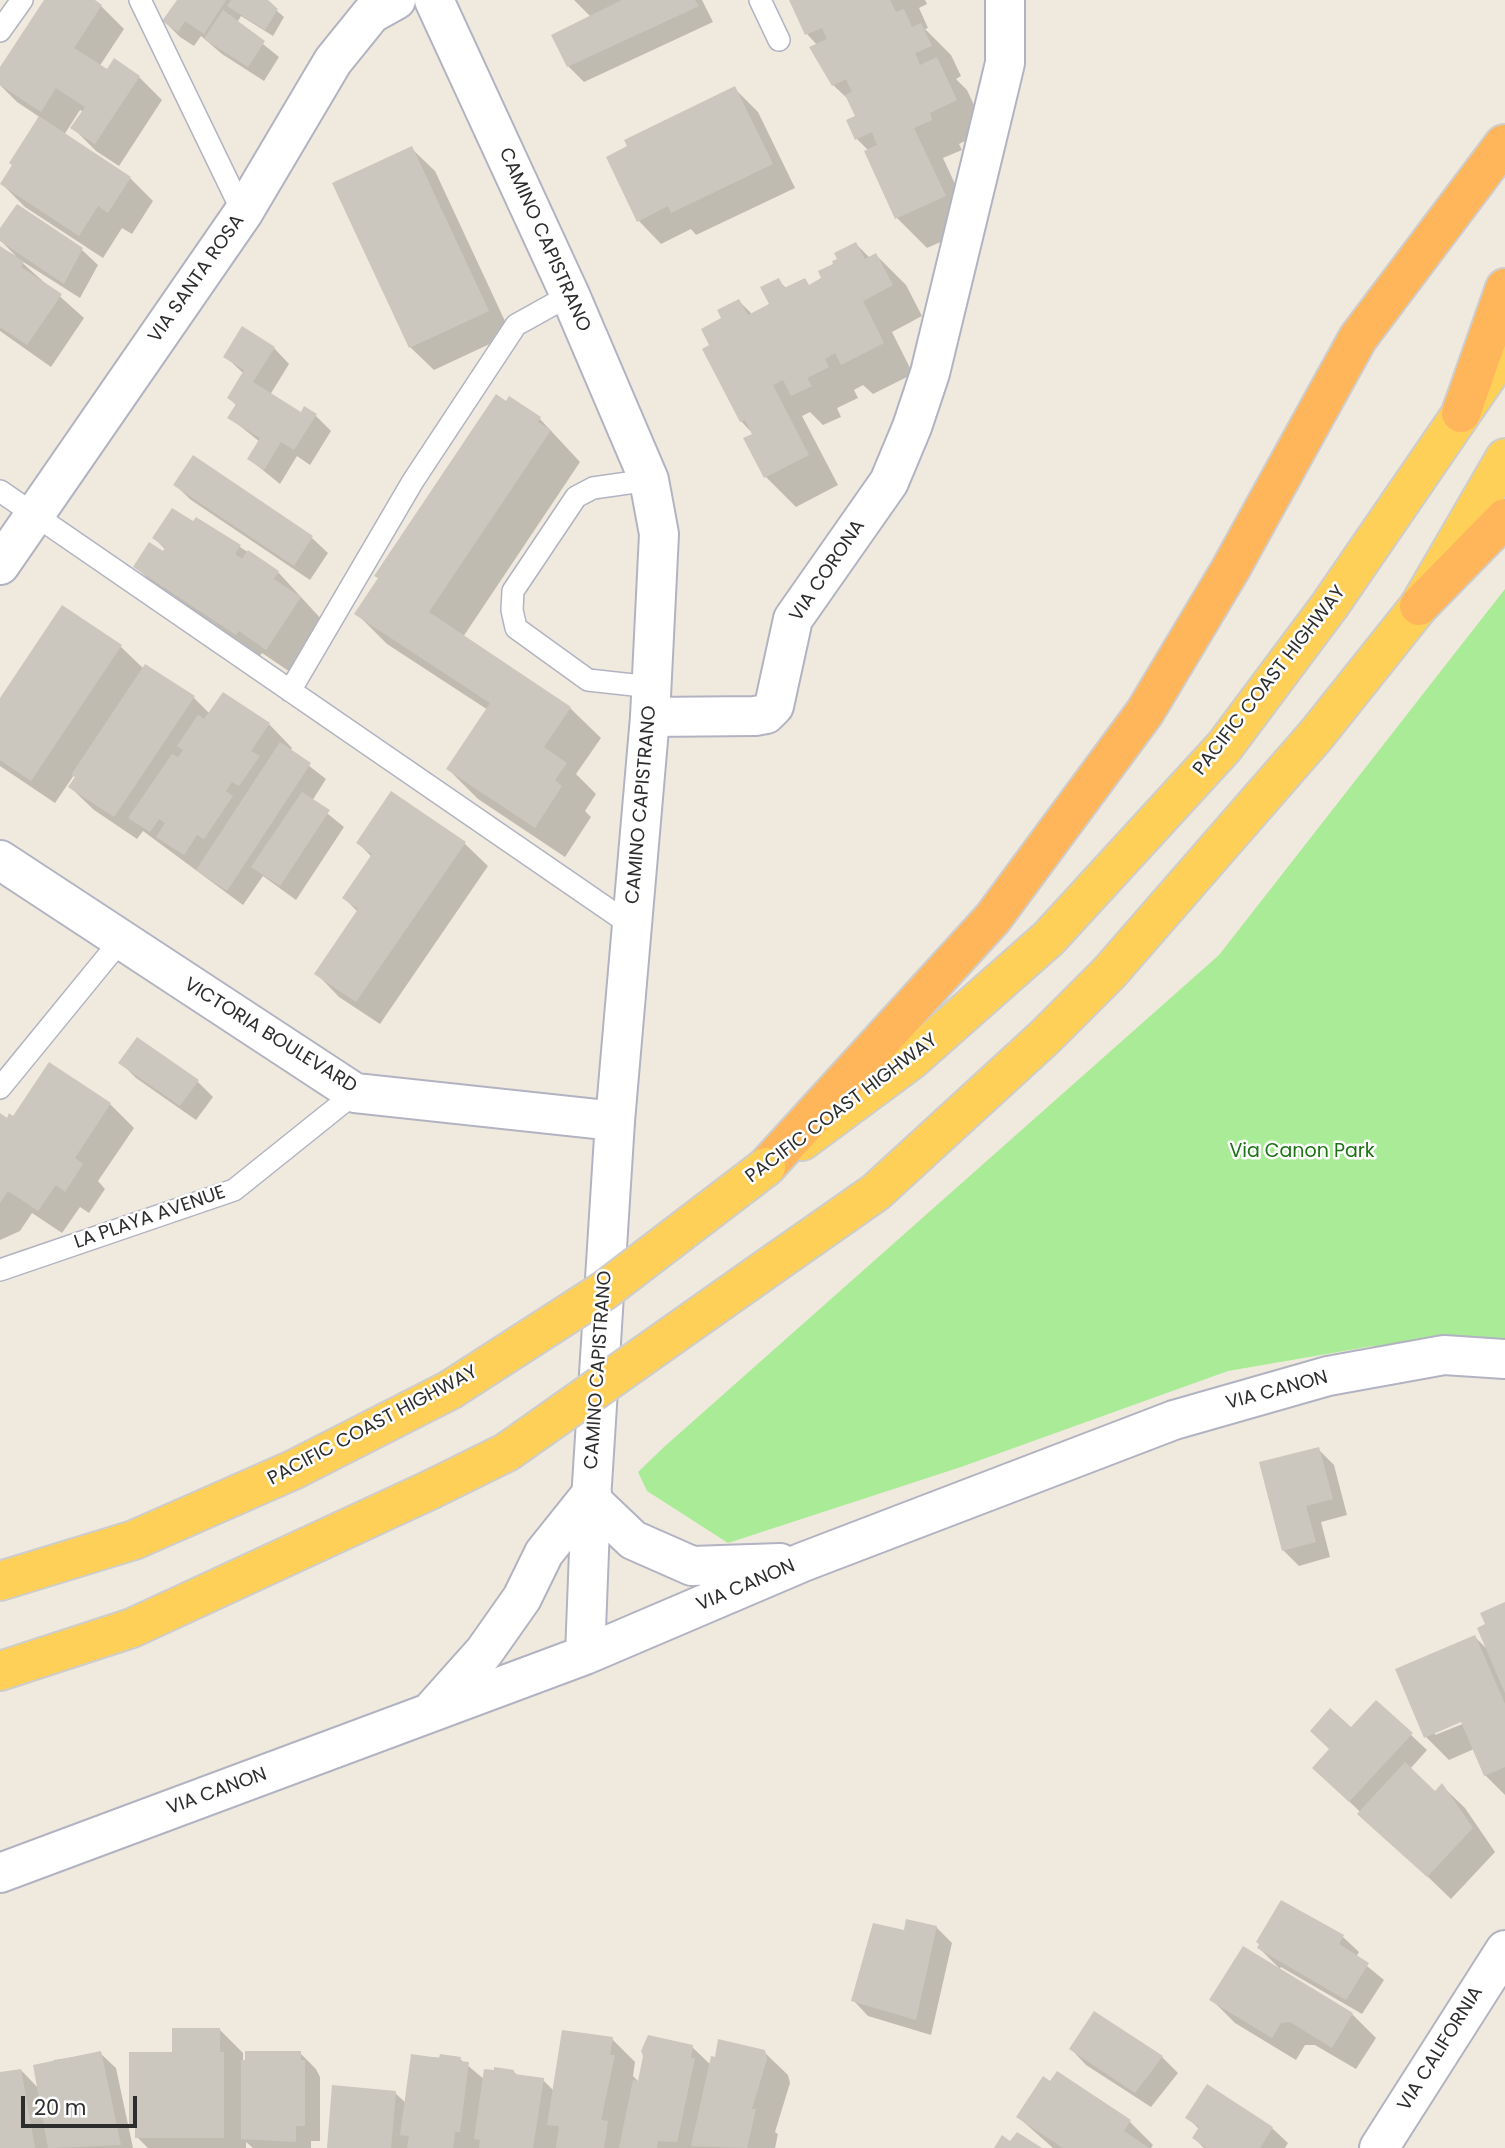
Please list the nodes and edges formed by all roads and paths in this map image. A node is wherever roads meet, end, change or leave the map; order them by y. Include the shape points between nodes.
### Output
1 (22, 0) edge
2 (140, 0) edge
3 (396, 0) edge
4 (434, 0) edge
5 (760, 0) edge
6 (1005, 0) edge
7 (0, 31) edge
8 (779, 40) dead end
9 (1504, 144) edge
10 (243, 213) junction
11 (1505, 288) edge
12 (570, 295) junction
13 (1505, 350) edge
14 (1461, 413) junction
15 (1505, 458) edge
16 (649, 480) junction
17 (0, 491) edge
18 (34, 515) junction
19 (1505, 518) edge
20 (0, 565) edge
21 (1419, 607) junction
22 (290, 691) junction
23 (651, 702) junction
24 (0, 860) edge
25 (631, 925) junction
26 (121, 940) junction
27 (0, 1088) edge
28 (355, 1093) junction
29 (615, 1121) junction
30 (766, 1167) junction
31 (0, 1270) edge
32 (1505, 1359) edge
33 (591, 1497) junction
34 (803, 1562) junction
35 (0, 1581) edge
36 (585, 1655) junction
37 (0, 1671) edge
38 (430, 1713) junction
39 (0, 1873) edge
40 (1505, 1950) edge
41 (1379, 2148) edge

1 - 7 lane
2 - 10 lane
3 - 10 main road, VIA SANTA ROSA via 370,14 333,61
4 - 12 main road, CAMINO CAPISTRANO
5 - 8 lane
6 - 23 main road, VIA CORONA via 1005,63 991,123 930,373 889,482 793,619 774,706 766,714
9 - 30 highway via 1358,338 1230,570 1144,712 993,918
10 - 18 main road, VIA SANTA ROSA
11 - 14 highway
12 - 16 main road, CAMINO CAPISTRANO
12 - 22 lane via 516,325 413,481
13 - 14 highway, PACIFIC COAST HIGHWAY
14 - 30 highway, PACIFIC COAST HIGHWAY via 1331,605 1224,747 1167,810 1029,956 910,1061
15 - 21 highway
16 - 23 main road, CAMINO CAPISTRANO via 659,534
16 - 23 lane via 593,488 576,497 513,591 512,610 516,628 589,680
17 - 18 lane
18 - 20 main road, VIA SANTA ROSA
18 - 22 lane
19 - 21 highway
21 - 37 highway, bridge via 1309,744 1109,973 876,1192 507,1452 132,1628
22 - 25 lane
23 - 25 main road, CAMINO CAPISTRANO
24 - 26 main road, VICTORIA BOULEVARD
25 - 29 main road, CAMINO CAPISTRANO
26 - 27 lane
26 - 28 main road, VICTORIA BOULEVARD
28 - 29 main road, VICTORIA BOULEVARD
28 - 31 lane, LA PLAYA AVENUE via 234,1190
29 - 33 main road, CAMINO CAPISTRANO
30 - 35 highway, PACIFIC COAST HIGHWAY, bridge via 605,1290 450,1390 293,1470 134,1540
32 - 34 main road, VIA CANON via 1444,1355 1328,1376 1174,1420
33 - 34 main road via 633,1539 692,1566
33 - 36 main road, CAMINO CAPISTRANO
33 - 38 main road via 544,1553 522,1598 484,1652
34 - 36 main road, VIA CANON
36 - 38 main road, VIA CANON
38 - 39 main road, VIA CANON
40 - 41 main road, VIA CALIFORNIA

